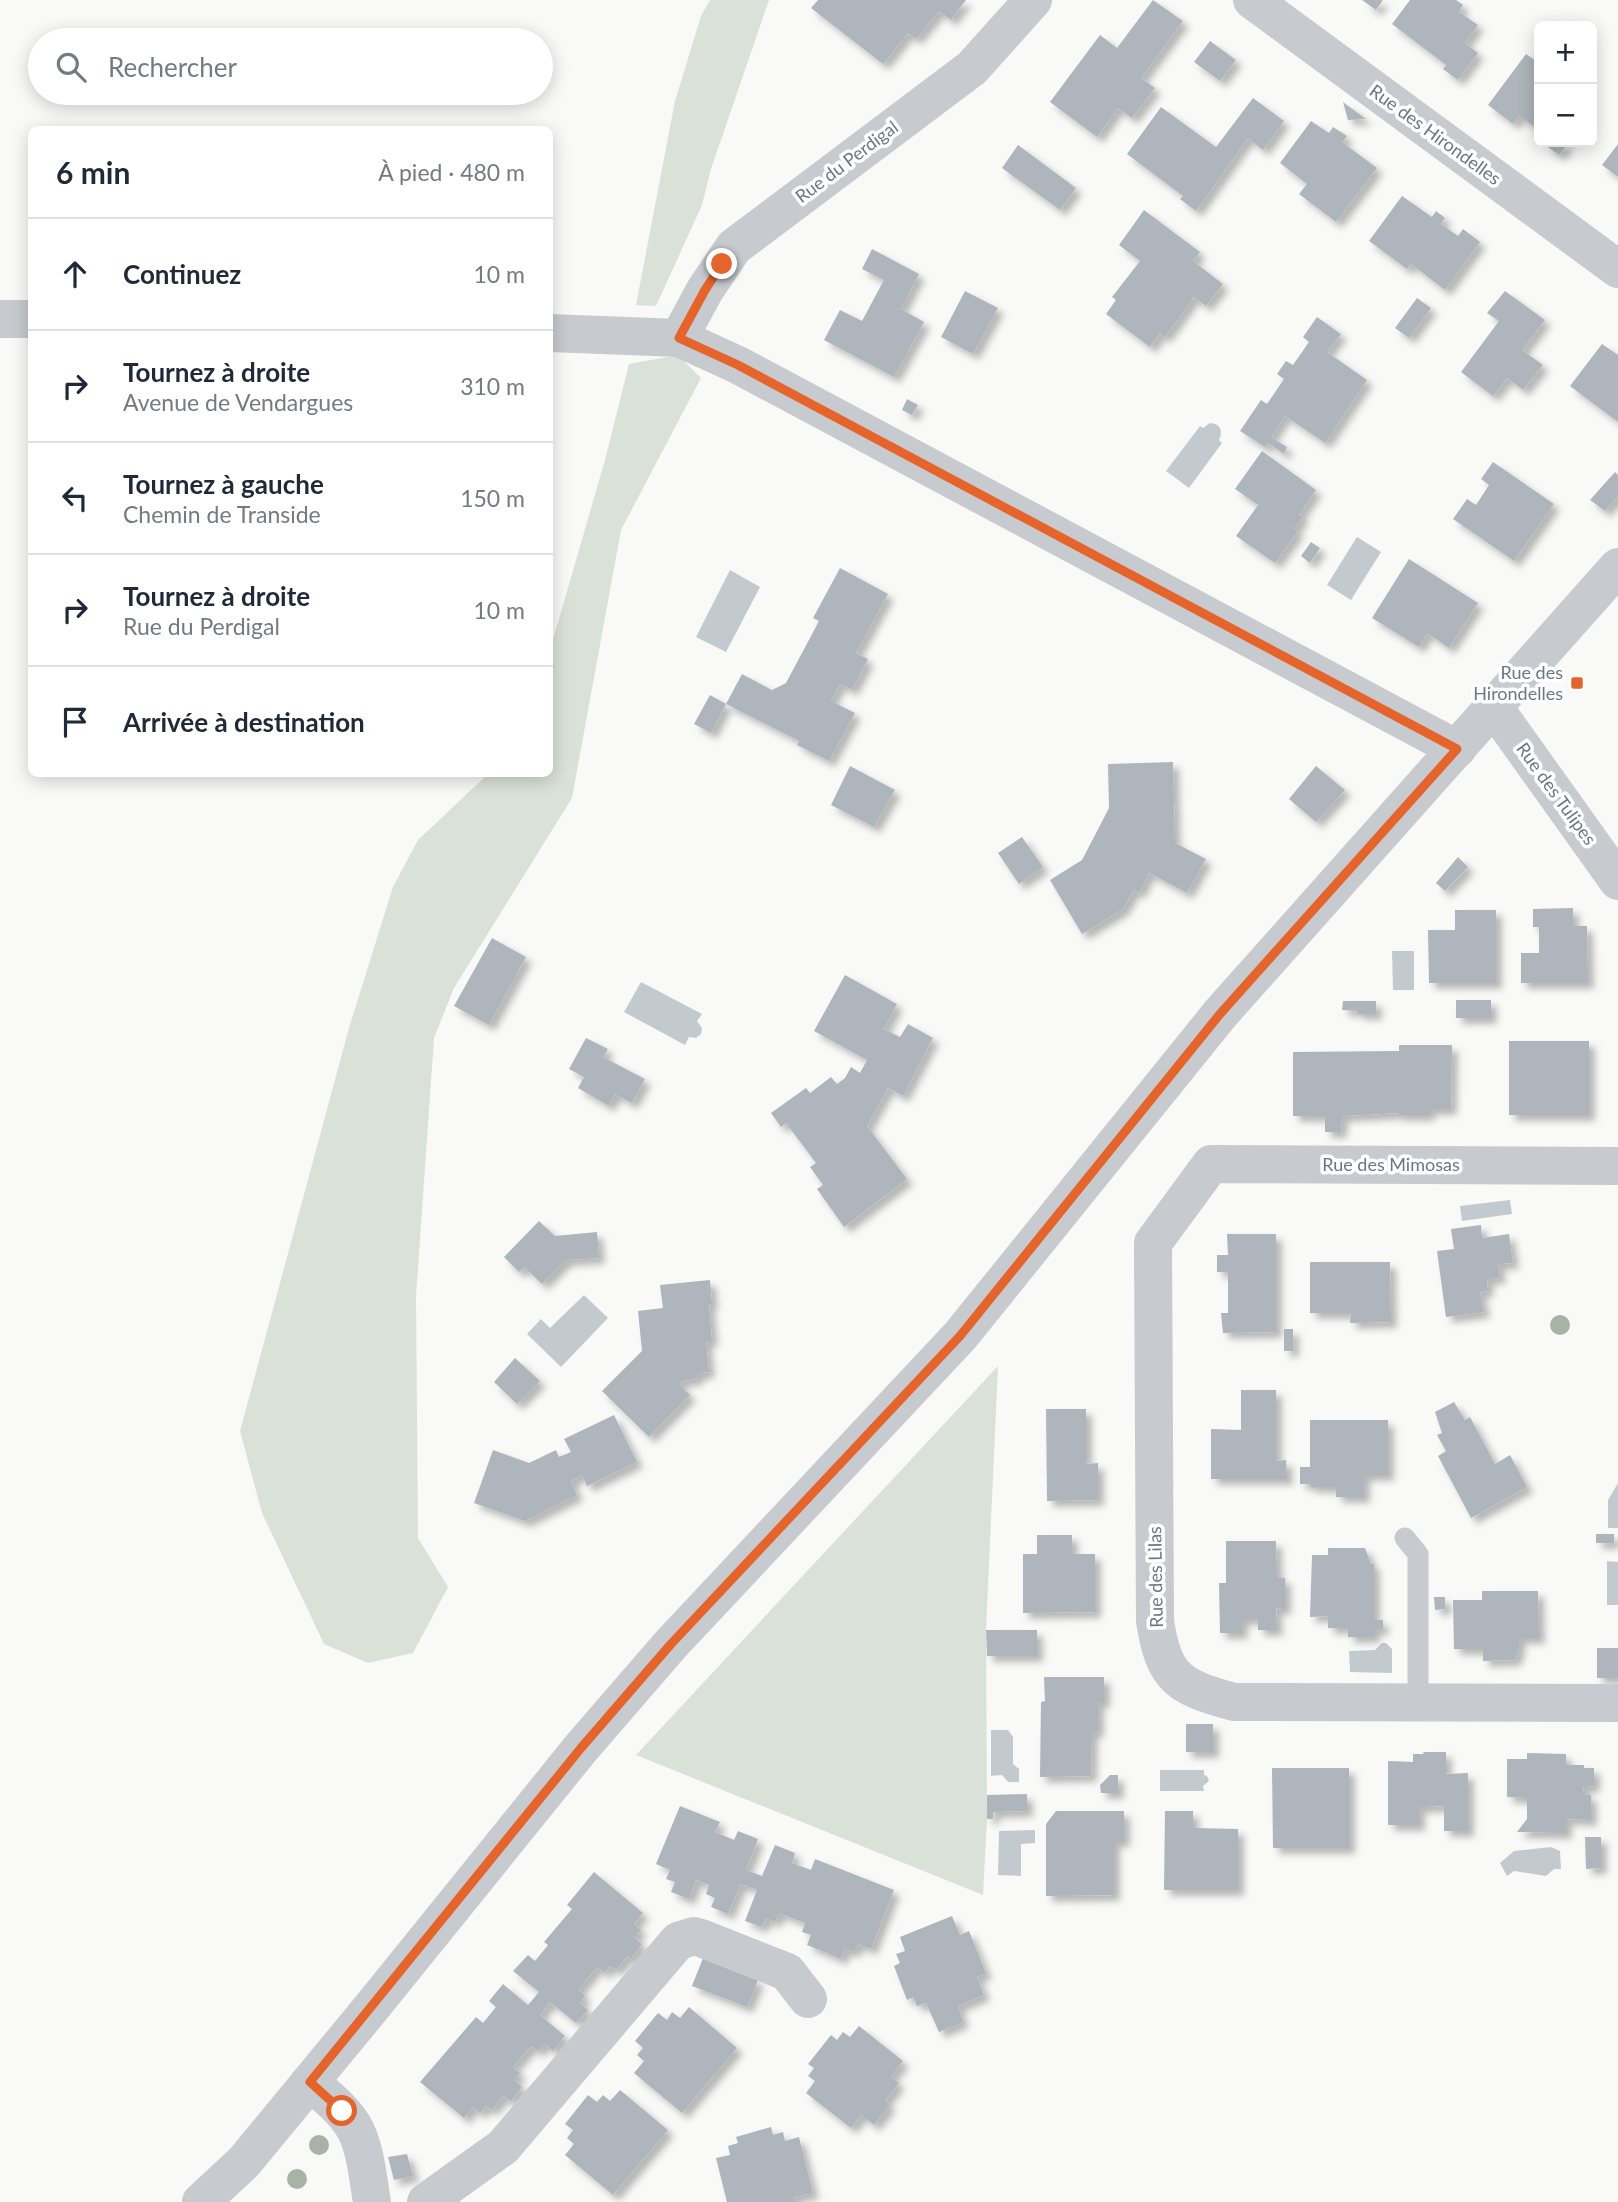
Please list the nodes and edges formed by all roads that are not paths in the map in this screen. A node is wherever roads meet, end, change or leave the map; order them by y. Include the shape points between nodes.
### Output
1 (1033, 0) edge
2 (1252, 0) edge
3 (1618, 269) edge
4 (28, 318) edge
5 (0, 319) edge
6 (553, 333) edge
7 (679, 338) junction
8 (1618, 567) edge
9 (1493, 706) junction
10 (1457, 749) junction
11 (1618, 881) edge
12 (1618, 1166) edge
13 (1181, 1202) joint
14 (1405, 1538) dead end
15 (1418, 1702) junction
16 (1618, 1703) edge
17 (808, 1998) dead end
18 (310, 2082) junction
19 (201, 2202) edge
20 (372, 2202) edge
21 (426, 2202) edge

1 - 7 street, Rue du Perdigal via 972,68 734,247
2 - 3 street, Rue des Hirondelles
4 - 5 street
6 - 7 street
7 - 10 street via 738,365
8 - 9 street
9 - 10 street
9 - 11 street, Rue des Tulipes
10 - 18 street via 1220,1014 960,1336 671,1644 581,1748
12 - 13 street, Rue des Mimosas via 1211,1164
13 - 15 street, Rue des Lilas via 1153,1243 1154,1621 1159,1649 1171,1673 1199,1692 1234,1702
14 - 15 lane via 1418,1554
15 - 16 street, Rue des Lilas
17 - 21 street via 787,1972 694,1936 678,1941 503,2147
18 - 19 street via 244,2162
18 - 20 street via 356,2131

